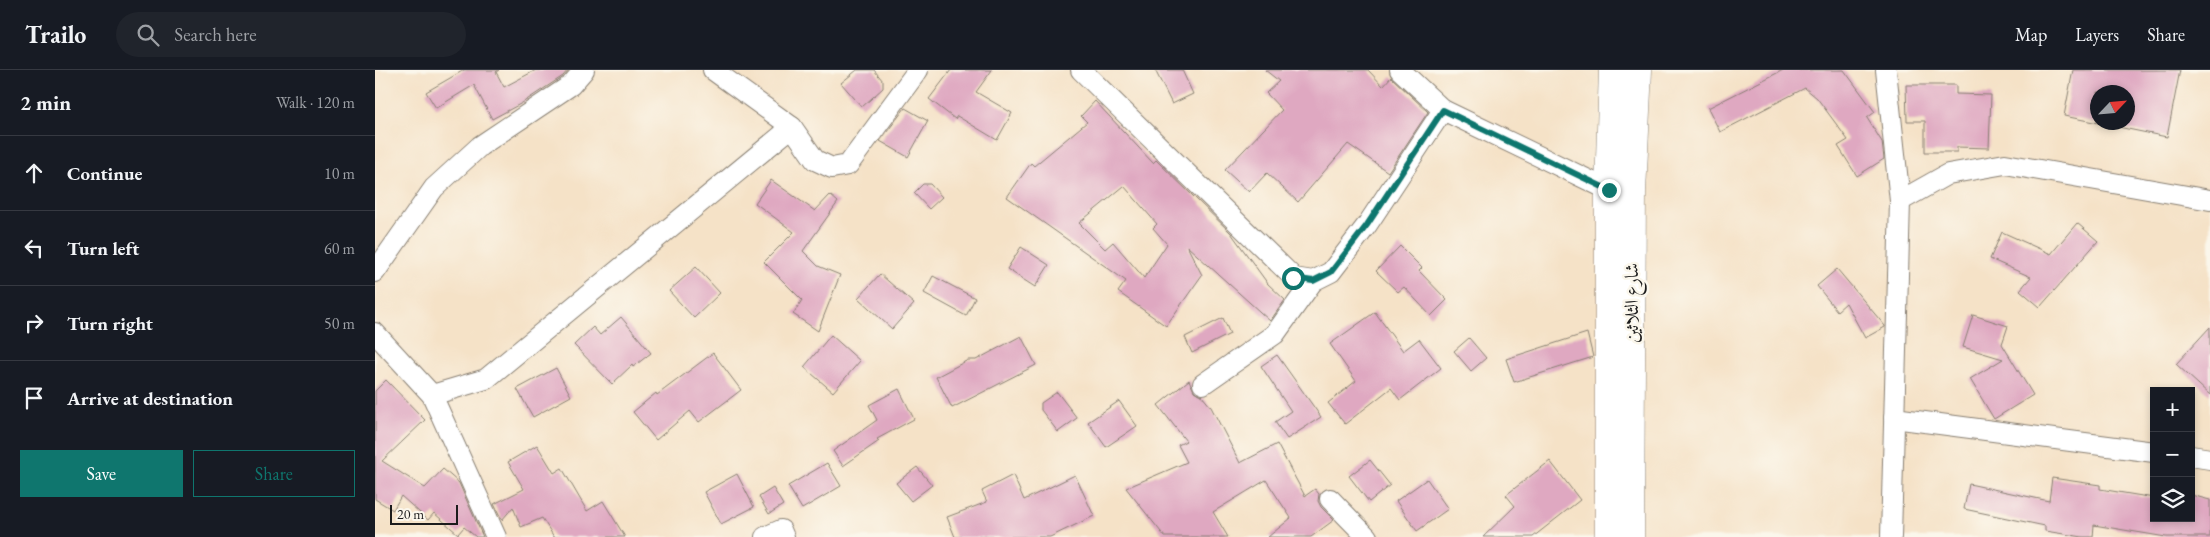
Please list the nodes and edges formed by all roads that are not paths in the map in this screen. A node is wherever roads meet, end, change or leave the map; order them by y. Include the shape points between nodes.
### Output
1 (584, 70) edge
2 (713, 70) edge
3 (918, 70) edge
4 (1081, 70) edge
5 (1400, 70) edge
6 (1613, 70) edge
7 (1638, 70) edge
8 (1886, 70) edge
9 (1443, 110) junction
10 (792, 127) junction
11 (1609, 190) junction
12 (2210, 200) edge
13 (1900, 201) junction
14 (375, 272) edge
15 (1313, 281) junction
16 (375, 333) edge
17 (1203, 384) dead end
18 (432, 395) junction
19 (1894, 418) junction
20 (2150, 451) edge
21 (2195, 457) edge
22 (2210, 459) edge
23 (1330, 499) dead end
24 (495, 537) edge
25 (765, 537) edge
26 (784, 537) edge
27 (1367, 537) edge
28 (1609, 537) edge
29 (1630, 537) edge
30 (1891, 537) edge

1 - 14 street via 571,85 480,146 434,188
2 - 10 street
3 - 10 street via 847,165 832,168 815,160
4 - 15 street via 1293,278
5 - 9 street
6 - 11 main road, شارع الثلاثين
7 - 29 main road, شارع الثلاثين via 1632,191
8 - 13 street
9 - 11 street
9 - 15 street via 1367,225 1331,272
10 - 18 street via 486,379
11 - 28 main road, شارع الثلاثين
12 - 13 street via 2005,164 1949,174
13 - 19 street
15 - 17 street via 1275,334
16 - 18 street
18 - 24 street
19 - 20 street
19 - 30 street
21 - 22 street
23 - 27 street
25 - 26 street via 781,530

